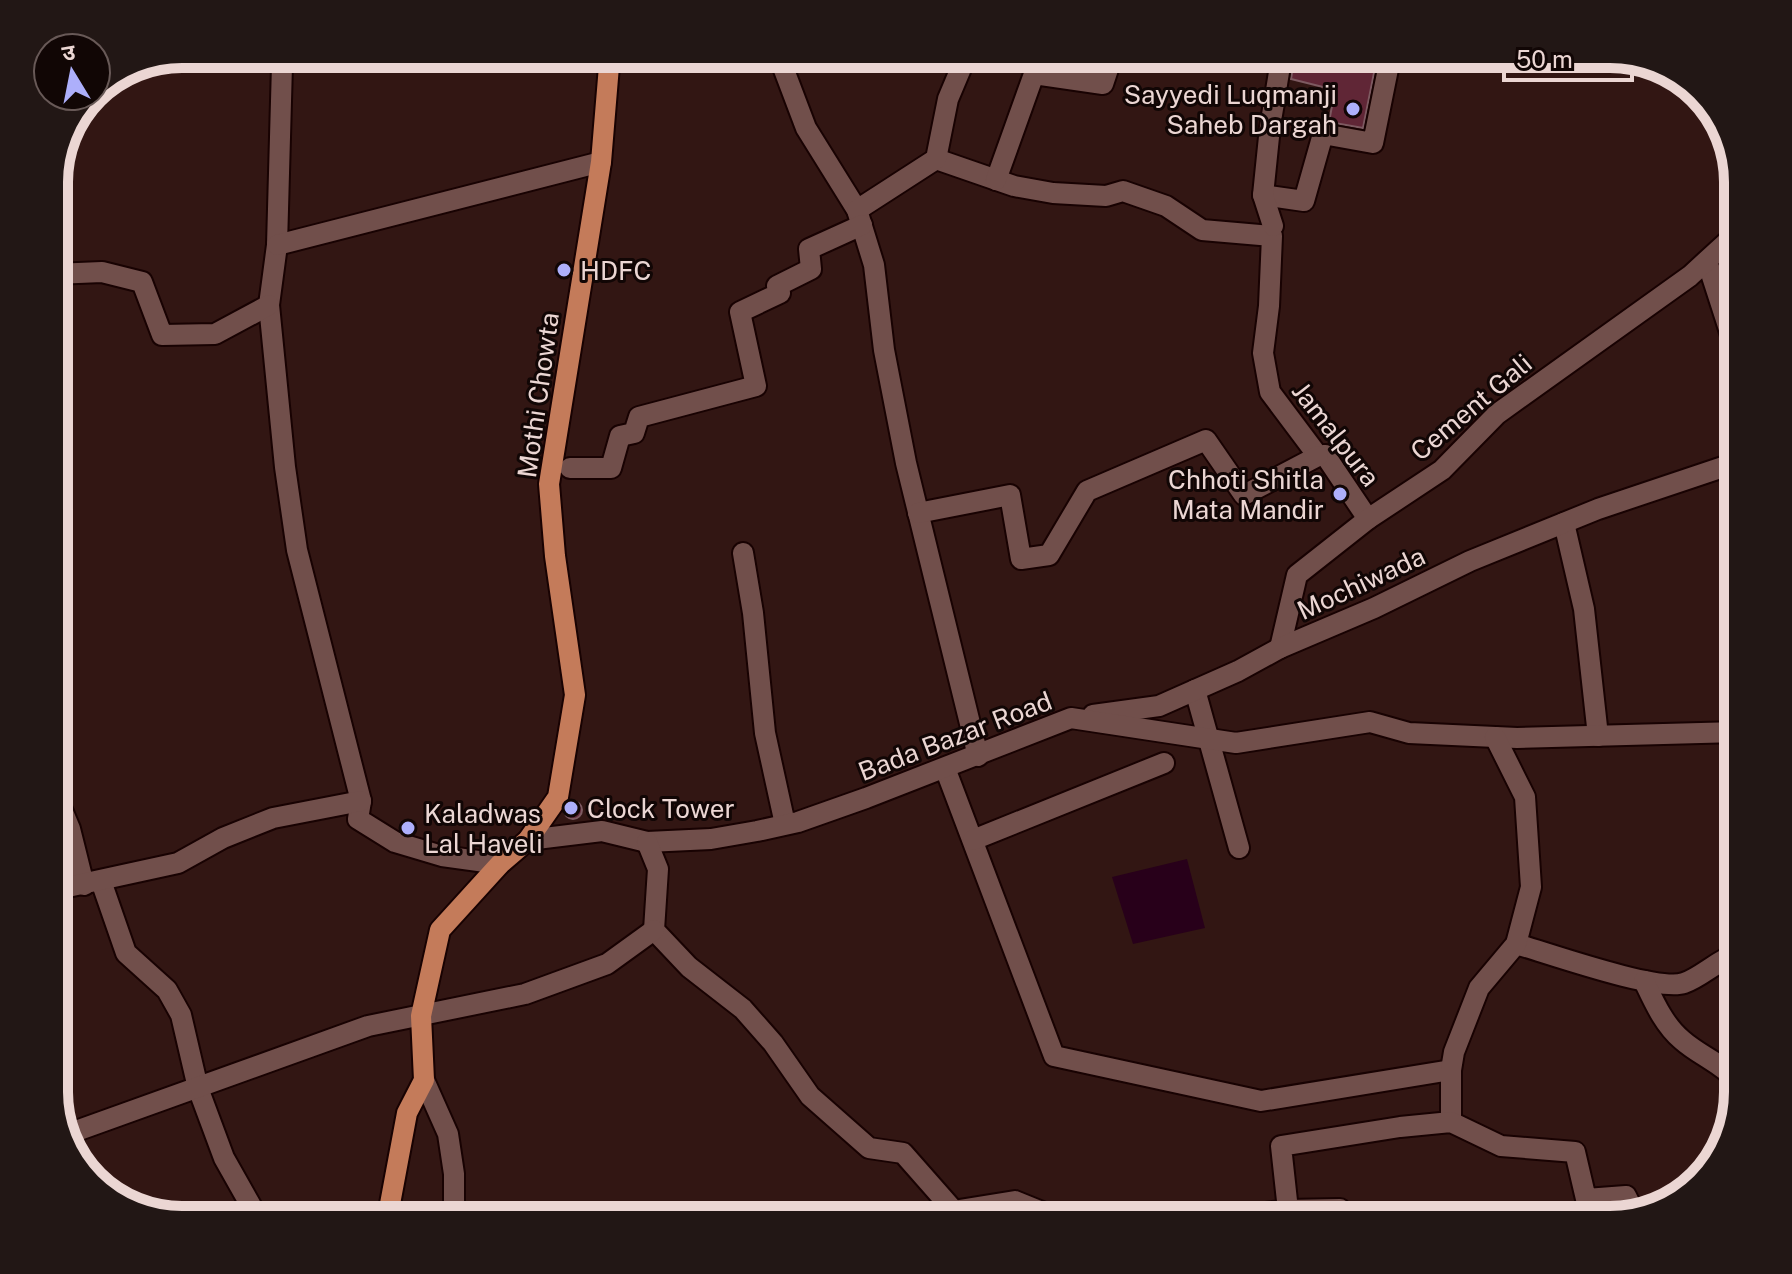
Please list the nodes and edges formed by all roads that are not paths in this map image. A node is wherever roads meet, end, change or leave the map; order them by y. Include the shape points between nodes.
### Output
1 (282, 68) edge
2 (609, 68) edge
3 (783, 68) edge
4 (961, 68) edge
5 (1108, 68) edge
6 (1280, 68) edge
7 (1388, 68) edge
8 (936, 159) junction
9 (601, 162) junction
10 (996, 180) junction
11 (1263, 195) junction
12 (859, 218) junction
13 (1273, 231) junction
14 (277, 245) junction
15 (1724, 245) edge
16 (1707, 261) junction
17 (68, 273) edge
18 (269, 305) junction
19 (1724, 314) edge
20 (1318, 456) junction
21 (1724, 466) edge
22 (570, 468) dead end
23 (918, 513) junction
24 (1368, 519) junction
25 (1564, 523) junction
26 (743, 553) dead end
27 (1280, 648) junction
28 (1195, 690) junction
29 (1071, 718) junction
30 (1724, 732) edge
31 (1598, 736) junction
32 (1495, 737) junction
33 (1210, 739) junction
34 (978, 756) junction
35 (1164, 763) dead end
36 (945, 768) junction
37 (361, 801) junction
38 (68, 824) edge
39 (785, 824) junction
40 (528, 840) junction
41 (973, 840) junction
42 (647, 842) junction
43 (1239, 848) dead end
44 (500, 864) junction
45 (93, 883) junction
46 (68, 887) edge
47 (654, 930) junction
48 (1516, 944) junction
49 (1724, 957) edge
50 (1644, 981) junction
51 (421, 1016) junction
52 (1724, 1067) edge
53 (1451, 1070) junction
54 (424, 1080) junction
55 (198, 1088) junction
56 (1451, 1122) junction
57 (75, 1131) edge
58 (1630, 1204) edge
59 (251, 1206) edge
60 (390, 1206) edge
61 (454, 1206) edge
62 (949, 1206) edge
63 (996, 1206) edge
64 (1027, 1206) edge
65 (1288, 1206) edge

1 - 14 street
2 - 9 main road, Mothi Chowta
3 - 12 street via 806,128
4 - 8 street via 948,99
5 - 10 street via 1103,84 1034,74
6 - 11 street
7 - 11 street via 1373,143 1323,134 1304,201
8 - 10 street
8 - 12 street
9 - 14 street
9 - 40 main road, Mothi Chowta via 549,484 575,695 558,797
10 - 13 street via 1053,193 1106,196 1123,191 1166,206 1202,230
11 - 13 street
12 - 22 street via 809,249 811,269 777,286 780,293 740,312 756,386 639,417 634,433 620,436 611,468
12 - 23 street via 874,265 884,350
13 - 20 street, Jamalpura via 1263,353 1270,392
14 - 18 street
15 - 16 street, Cement Gali
16 - 19 street
16 - 24 street, Cement Gali via 1497,414 1442,470
17 - 18 street via 102,272 142,282 162,335 215,334
18 - 37 street via 297,550
20 - 23 street via 1244,495 1206,440 1087,491 1049,555 1021,559 1010,495
20 - 24 street, Jamalpura via 1325,455
21 - 25 street, Mochiwada
23 - 34 street
24 - 27 street, Cement Gali via 1297,575
25 - 27 street, Mochiwada
25 - 31 street via 1584,609
26 - 39 street via 765,733
27 - 28 street, Mochiwada
28 - 29 street, Mochiwada via 1159,706
28 - 33 street
29 - 33 street, Bada Bazar Road
29 - 34 street, Bada Bazar Road
30 - 31 street, Bada Bazar Road
31 - 32 street, Bada Bazar Road
32 - 33 street, Bada Bazar Road via 1409,733 1370,722 1236,743
32 - 48 street via 1525,797 1531,887
33 - 43 street
34 - 36 street, Bada Bazar Road
35 - 41 street
36 - 39 street, Bada Bazar Road
36 - 41 street
37 - 44 street via 358,819 395,842 442,856
37 - 45 street via 273,818 178,863
38 - 45 street
39 - 42 street, Bada Bazar Road via 711,839
40 - 42 street, Bada Bazar Road via 602,831
40 - 44 main road, Mothi Chowta
41 - 53 street via 1054,1056 1261,1101
42 - 47 street via 658,869
44 - 51 main road, Mothi Chowta via 440,930
45 - 46 street
45 - 55 street via 126,953 167,990 181,1015
47 - 51 street via 607,964 525,994
47 - 62 street via 689,967 743,1009 810,1096 869,1148 903,1153
48 - 50 street
48 - 53 street via 1479,988
49 - 50 street via 1684,983
50 - 52 street via 1659,1012 1682,1040
51 - 54 main road, Mothi Chowta
51 - 55 street via 368,1026
53 - 56 street
54 - 60 main road via 407,1113
54 - 61 street via 448,1134
55 - 57 street
55 - 59 street via 224,1158
56 - 58 street via 1501,1146 1575,1152 1586,1199 1626,1196
56 - 65 street via 1281,1146
63 - 64 street via 1015,1201

